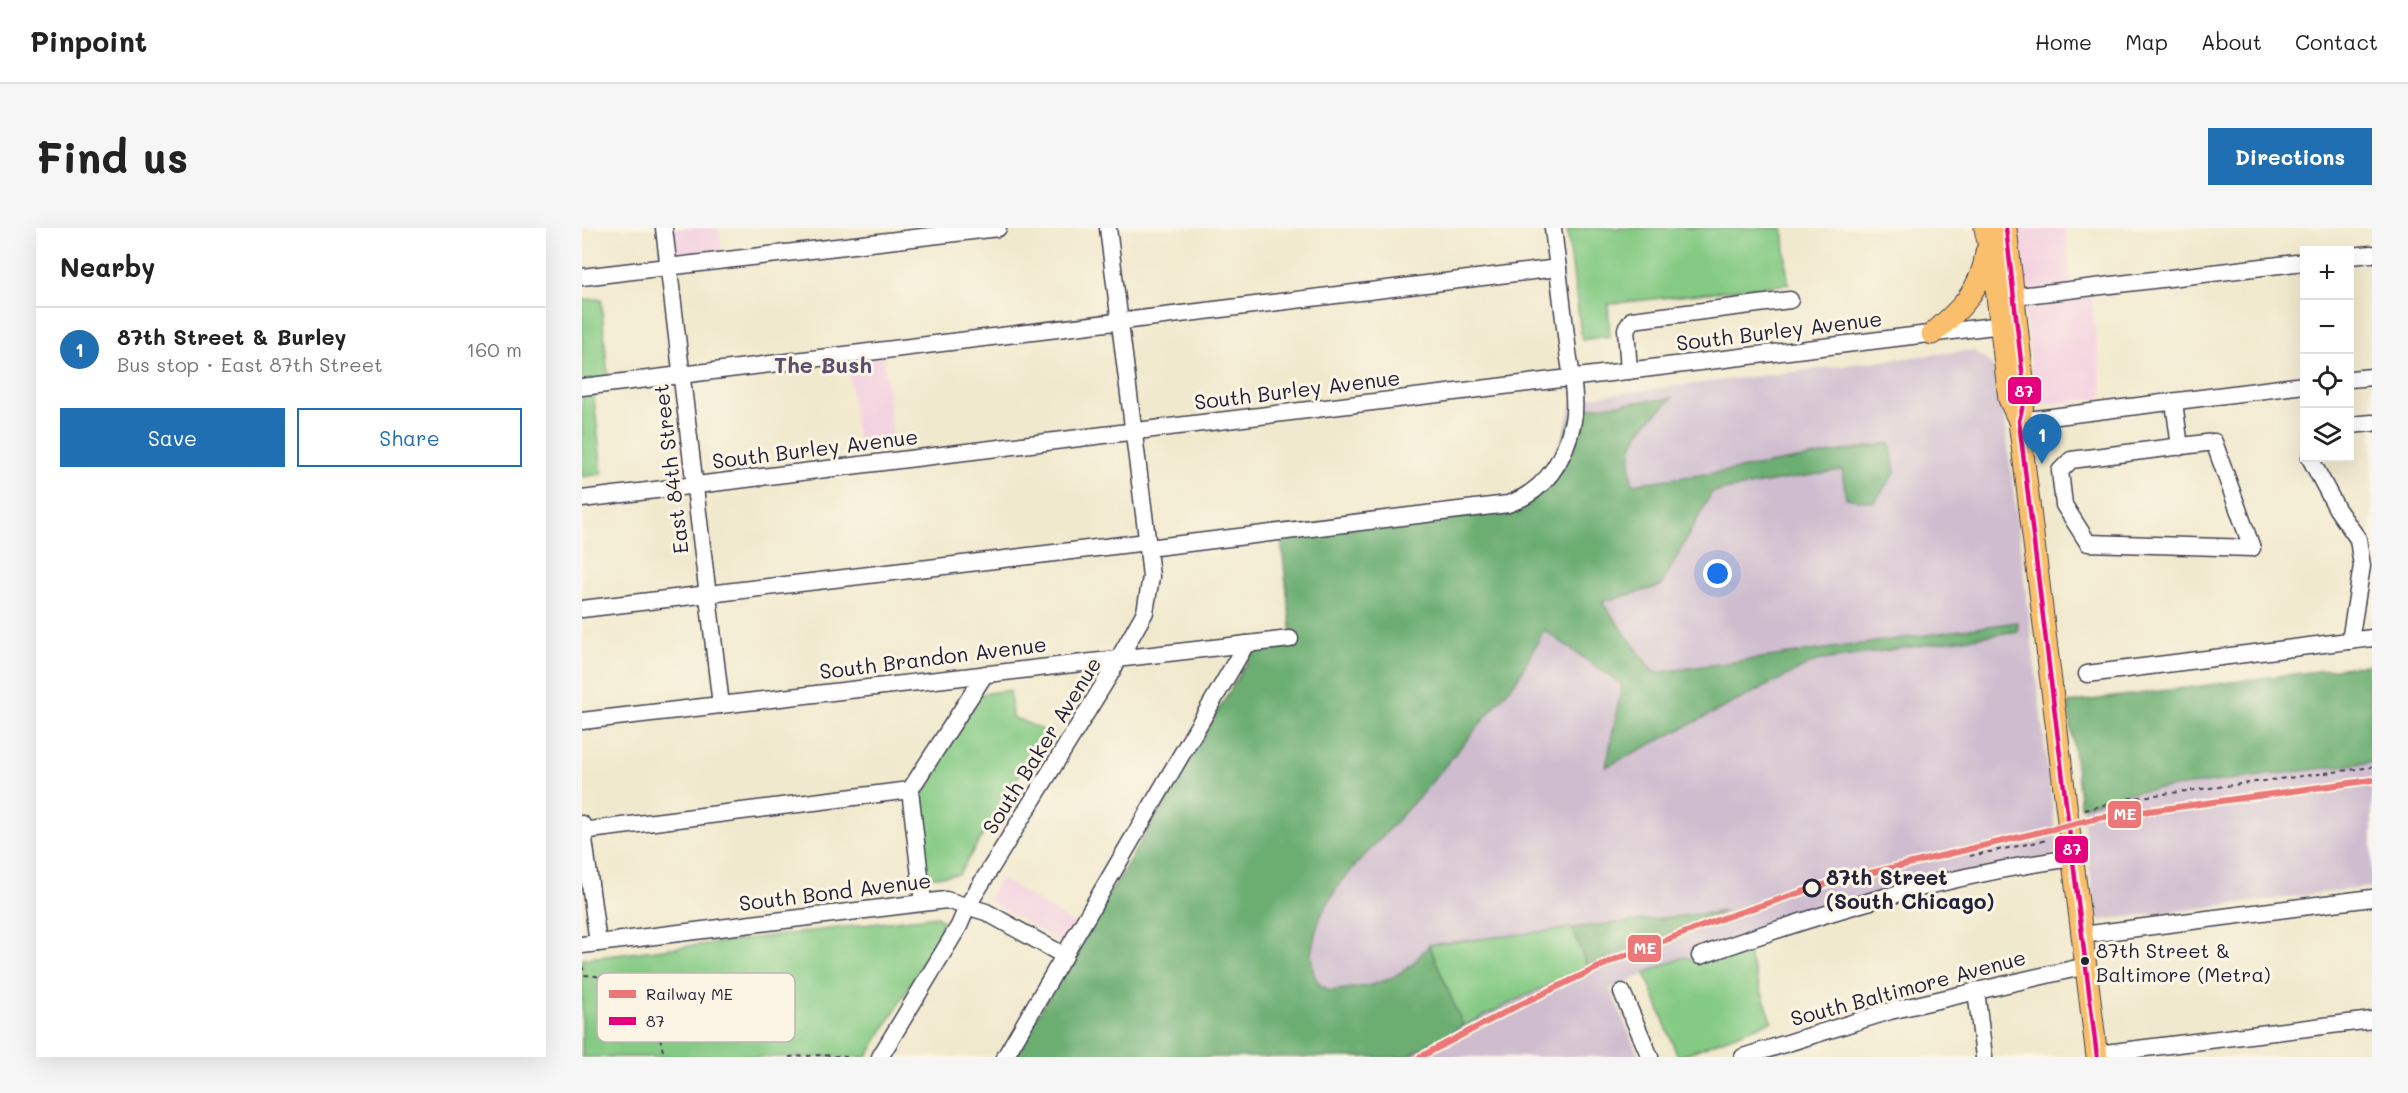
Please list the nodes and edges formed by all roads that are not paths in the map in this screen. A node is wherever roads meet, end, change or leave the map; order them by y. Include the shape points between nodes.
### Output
1 (664, 228) edge
2 (998, 228) edge
3 (1108, 228) edge
4 (1553, 228) edge
5 (2006, 228) edge
6 (1986, 235) edge
7 (2372, 254) edge
8 (2354, 256) edge
9 (2300, 262) edge
10 (669, 267) junction
11 (1558, 268) junction
12 (582, 277) edge
13 (2006, 297) junction
14 (1790, 300) dead end
15 (1119, 321) junction
16 (2009, 324) junction
17 (1932, 334) junction
18 (1629, 371) junction
19 (681, 375) junction
20 (2372, 377) edge
21 (1572, 378) junction
22 (2354, 379) edge
23 (2300, 386) edge
24 (582, 387) edge
25 (2174, 402) junction
26 (2019, 421) junction
27 (2372, 423) edge
28 (2354, 425) edge
29 (1132, 432) junction
30 (2180, 447) junction
31 (2312, 462) edge
32 (694, 485) junction
33 (582, 499) edge
34 (1147, 545) junction
35 (708, 594) junction
36 (582, 609) edge
37 (2372, 638) edge
38 (1290, 639) dead end
39 (2350, 641) junction
40 (1246, 644) junction
41 (1120, 658) junction
42 (985, 674) junction
43 (2088, 674) dead end
44 (721, 705) junction
45 (582, 721) edge
46 (910, 790) junction
47 (582, 829) edge
48 (2073, 858) junction
49 (2372, 898) edge
50 (923, 903) junction
51 (968, 905) junction
52 (2082, 934) junction
53 (590, 944) edge
54 (1065, 956) junction
55 (1700, 956) dead end
56 (2086, 966) junction
57 (1976, 990) junction
58 (1622, 992) dead end
59 (2372, 1020) edge
60 (2097, 1055) edge
61 (880, 1057) edge
62 (1005, 1057) edge
63 (1650, 1057) edge
64 (1743, 1057) edge
65 (1984, 1057) edge

1 - 10 street, East 84th Street
2 - 10 street
3 - 15 street, South Baker Avenue
4 - 11 street
5 - 13 main road
6 - 13 main road
6 - 17 main road via 1984,271 1979,282 1958,312
7 - 8 street
9 - 13 street
10 - 12 street
10 - 19 street, East 84th Street
11 - 15 street
11 - 21 street
13 - 16 main road
14 - 18 street via 1632,320 1626,329
15 - 19 street
15 - 29 street, South Baker Avenue
16 - 17 street, South Burley Avenue
16 - 26 main road via 2025,397
17 - 18 street, South Burley Avenue
18 - 21 street, South Burley Avenue
19 - 24 street
19 - 32 street, East 84th Street
20 - 22 street
21 - 29 street, South Burley Avenue
21 - 34 street via 1574,419 1566,444 1552,473 1527,498 1508,504
23 - 25 street
25 - 26 street
25 - 30 street
26 - 48 main road
27 - 28 street
29 - 32 street, South Burley Avenue
29 - 34 street, South Baker Avenue
30 - 30 street via 2214,442 2252,548 2088,543 2064,505 2060,471 2071,459
31 - 39 street via 2358,539 2362,566
32 - 33 street, South Burley Avenue
32 - 35 street, East 84th Street
34 - 35 street
34 - 41 street, South Baker Avenue via 1151,578 1148,602
35 - 36 street
35 - 44 street, East 84th Street
37 - 39 street
38 - 40 street, South Brandon Avenue
39 - 43 street
40 - 41 street, South Brandon Avenue
40 - 54 street
41 - 42 street, South Brandon Avenue
41 - 51 street, South Baker Avenue
42 - 44 street, South Brandon Avenue
42 - 46 street
44 - 45 street, South Brandon Avenue
46 - 47 street
46 - 50 street
47 - 53 street
48 - 52 main road
48 - 55 street via 1948,881 1863,902
49 - 52 street
50 - 51 street, South Bond Avenue via 946,900
50 - 53 street, South Bond Avenue
51 - 54 street, South Bond Avenue
51 - 61 street, South Baker Avenue
52 - 56 main road
54 - 62 street
56 - 57 street, South Baltimore Avenue
56 - 60 main road
57 - 64 street, South Baltimore Avenue via 1890,1011
57 - 65 street
58 - 63 street
59 - 60 street

